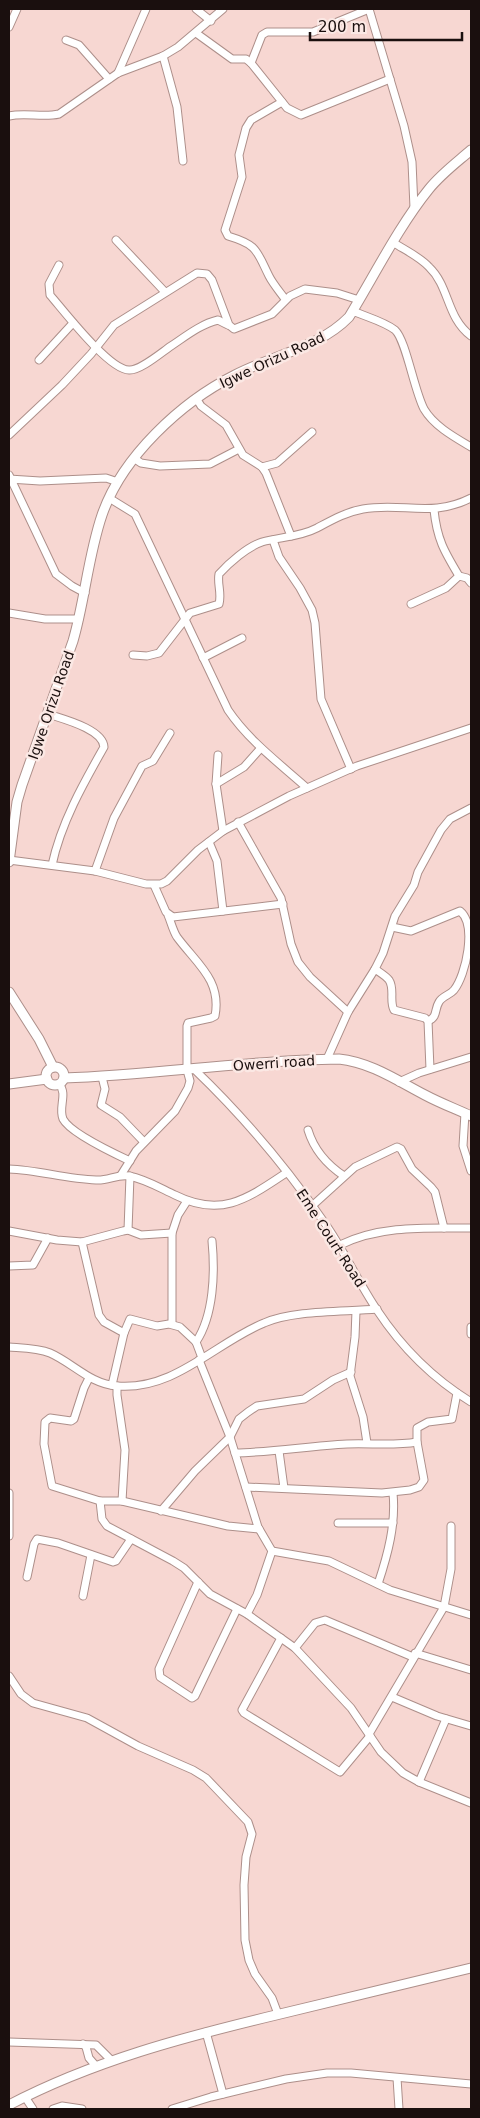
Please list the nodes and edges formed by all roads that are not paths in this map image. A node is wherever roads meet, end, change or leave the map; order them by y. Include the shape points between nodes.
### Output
1 (16, 9) edge
2 (146, 9) edge
3 (196, 9) edge
4 (223, 9) edge
5 (369, 9) edge
6 (211, 21) junction
7 (9, 27) edge
8 (196, 33) junction
9 (66, 40) dead end
10 (163, 56) junction
11 (251, 63) junction
12 (118, 73) junction
13 (109, 79) junction
14 (390, 79) junction
15 (282, 102) junction
16 (9, 116) edge
17 (471, 150) edge
18 (183, 161) dead end
19 (414, 208) junction
20 (116, 240) dead end
21 (394, 242) junction
22 (59, 265) dead end
23 (165, 292) junction
24 (286, 299) junction
25 (359, 300) junction
26 (353, 311) junction
27 (73, 323) junction
28 (229, 325) junction
29 (471, 336) edge
30 (96, 347) junction
31 (39, 360) dead end
32 (196, 398) junction
33 (312, 432) dead end
34 (9, 435) edge
35 (471, 447) edge
36 (239, 449) junction
37 (135, 459) junction
38 (262, 467) junction
39 (9, 477) edge
40 (118, 482) junction
41 (109, 498) junction
42 (471, 498) edge
43 (434, 510) junction
44 (291, 536) junction
45 (273, 540) junction
46 (459, 576) junction
47 (470, 578) edge
48 (85, 592) junction
49 (411, 604) dead end
50 (9, 613) edge
51 (79, 619) junction
52 (184, 621) junction
53 (242, 638) dead end
54 (133, 655) dead end
55 (203, 658) junction
56 (48, 714) junction
57 (471, 728) edge
58 (170, 733) dead end
59 (262, 748) junction
60 (218, 755) dead end
61 (351, 769) junction
62 (216, 784) junction
63 (306, 788) junction
64 (471, 808) edge
65 (238, 822) junction
66 (223, 831) junction
67 (209, 842) junction
68 (9, 861) edge
69 (52, 865) junction
70 (95, 871) junction
71 (154, 885) junction
72 (282, 904) junction
73 (223, 911) junction
74 (168, 915) junction
75 (392, 927) junction
76 (470, 934) edge
77 (375, 969) junction
78 (9, 992) edge
79 (348, 1012) junction
80 (428, 1021) junction
81 (471, 1058) edge
82 (327, 1059) junction
83 (53, 1067) junction
84 (191, 1069) junction
85 (430, 1069) junction
86 (102, 1077) junction
87 (47, 1079) junction
88 (62, 1081) junction
89 (399, 1082) junction
90 (9, 1084) edge
91 (468, 1114) edge
92 (308, 1130) dead end
93 (144, 1142) junction
94 (130, 1160) junction
95 (9, 1169) edge
96 (471, 1171) edge
97 (286, 1173) junction
98 (122, 1175) junction
99 (130, 1176) junction
100 (344, 1176) junction
101 (187, 1201) junction
102 (312, 1206) junction
103 (444, 1228) junction
104 (471, 1228) edge
105 (128, 1230) junction
106 (9, 1231) edge
107 (172, 1233) junction
108 (48, 1238) junction
109 (82, 1242) junction
110 (212, 1242) dead end
111 (340, 1245) junction
112 (9, 1266) edge
113 (377, 1309) junction
114 (356, 1311) junction
115 (172, 1324) junction
116 (471, 1327) edge
117 (124, 1333) junction
118 (471, 1334) edge
119 (196, 1342) junction
120 (9, 1347) edge
121 (200, 1359) junction
122 (351, 1372) junction
123 (89, 1378) junction
124 (115, 1386) junction
125 (457, 1393) junction
126 (471, 1402) edge
127 (230, 1437) junction
128 (417, 1442) junction
129 (367, 1443) junction
130 (279, 1451) junction
131 (235, 1453) junction
132 (246, 1487) junction
133 (284, 1488) junction
134 (9, 1493) edge
135 (393, 1493) junction
136 (100, 1501) junction
137 (122, 1501) junction
138 (161, 1511) junction
139 (338, 1523) dead end
140 (393, 1523) junction
141 (451, 1526) dead end
142 (260, 1530) junction
143 (9, 1536) edge
144 (132, 1539) junction
145 (272, 1551) junction
146 (91, 1555) junction
147 (27, 1577) dead end
148 (198, 1582) junction
149 (378, 1584) junction
150 (83, 1596) dead end
151 (444, 1606) junction
152 (237, 1609) junction
153 (247, 1614) junction
154 (471, 1615) edge
155 (281, 1638) junction
156 (295, 1648) junction
157 (414, 1655) junction
158 (471, 1670) edge
159 (9, 1676) edge
160 (392, 1697) junction
161 (446, 1719) junction
162 (471, 1726) edge
163 (369, 1735) junction
164 (418, 1782) junction
165 (471, 1803) edge
166 (471, 1968) edge
167 (278, 2014) junction
168 (206, 2032) junction
169 (9, 2042) edge
170 (83, 2044) junction
171 (111, 2060) junction
172 (96, 2066) junction
173 (397, 2078) junction
174 (471, 2084) edge
175 (223, 2094) junction
176 (25, 2097) junction
177 (9, 2105) edge
178 (33, 2109) edge
179 (53, 2109) edge
180 (82, 2109) edge
181 (172, 2109) edge
182 (399, 2109) edge

1 - 7 street
2 - 12 street
3 - 6 street
4 - 6 street
5 - 11 street via 314,32 266,32
5 - 14 street
6 - 8 street
8 - 10 street
8 - 11 street via 232,59
9 - 13 street via 79,45
10 - 12 street
10 - 18 street via 177,107
11 - 15 street
12 - 13 street
13 - 16 street via 59,114
14 - 15 street via 301,116
14 - 19 street via 412,162
15 - 24 street via 251,120 246,128 239,155 242,178 225,230 228,236 243,240 256,249 270,278
17 - 19 main road, Igwe Orizu Road via 445,172
19 - 21 main road, Igwe Orizu Road
20 - 23 street
21 - 25 main road, Igwe Orizu Road
21 - 29 street via 430,267 439,280 454,318
22 - 27 street via 48,289
23 - 28 street via 197,273 207,274
23 - 30 street via 114,325
24 - 25 street via 305,289
24 - 28 street via 272,314 262,319 239,328
25 - 26 main road, Igwe Orizu Road
26 - 32 main road, Igwe Orizu Road via 338,329 322,338 248,368
26 - 35 street via 396,331 402,340 414,386 432,420
27 - 30 street
27 - 31 street
28 - 30 street via 218,320 195,330 132,370 120,368
30 - 34 street via 62,385
32 - 36 street via 201,406 226,425
32 - 37 main road, Igwe Orizu Road via 165,425
33 - 38 street via 277,463
36 - 37 street via 210,464 160,466 141,464
36 - 38 street
37 - 40 main road, Igwe Orizu Road
38 - 44 street
39 - 40 street via 40,481 106,478
39 - 48 street via 56,574
40 - 41 main road, Igwe Orizu Road
41 - 48 main road, Igwe Orizu Road via 96,534
41 - 52 street via 135,514
42 - 43 street
43 - 44 street via 362,509
43 - 46 street via 440,542
44 - 45 street
45 - 52 street via 254,546 223,569 218,577 219,604 190,613
45 - 61 street via 279,557 312,610 321,699
46 - 47 street
46 - 49 street via 446,588
48 - 51 main road, Igwe Orizu Road
50 - 51 street via 45,619
51 - 56 main road, Igwe Orizu Road
52 - 54 street via 158,653
52 - 55 street
53 - 55 street
55 - 59 street via 228,710
56 - 68 main road, Igwe Orizu Road via 20,794
56 - 69 street via 90,730 104,743 82,786
57 - 61 street
58 - 70 street via 153,761 142,766 114,818
59 - 62 street via 244,767
59 - 63 street
60 - 62 street
61 - 63 street
62 - 66 street
63 - 65 street
64 - 75 street via 450,819 441,830 414,885 400,905
65 - 66 street
65 - 72 street
66 - 67 street
67 - 71 street via 167,881
67 - 73 street via 217,861
68 - 69 street
69 - 70 street
70 - 71 street
71 - 74 street
72 - 73 street
72 - 79 street via 298,962
73 - 74 street
74 - 84 street via 176,935 210,978 216,994 215,1016 187,1026
75 - 76 street via 411,931 460,912
75 - 77 street
76 - 80 street via 468,957 455,989 439,1001 435,1016
77 - 79 street
77 - 80 street via 389,979 394,1010
78 - 83 main road
79 - 82 street
80 - 85 street
81 - 85 street
82 - 84 main road, Owerri road
82 - 89 main road, Owerri road via 357,1062
83 - 87 main road via 48,1070
83 - 88 main road via 62,1069
84 - 86 main road, Owerri road
84 - 93 street via 190,1081 175,1111
84 - 97 street, Eme Court Road via 237,1112
85 - 89 street
86 - 88 main road, Owerri road
86 - 93 street via 105,1089 101,1106 120,1117
87 - 88 main road via 52,1084
87 - 90 main road
88 - 94 street via 62,1113 67,1124 97,1145
89 - 91 main road, Owerri road
91 - 96 street via 463,1146
92 - 100 street via 312,1143 328,1165
93 - 94 street
94 - 98 street
95 - 98 street via 98,1180
97 - 101 street via 252,1196 222,1206
97 - 102 street, Eme Court Road
98 - 99 street
99 - 101 street
99 - 105 street
100 - 102 street
100 - 103 street via 364,1161 397,1147 402,1149 412,1169 435,1192
101 - 107 street
102 - 111 street, Eme Court Road
103 - 104 street
103 - 111 street via 374,1233
105 - 107 street via 141,1234
105 - 109 street
106 - 108 street
107 - 115 street
108 - 109 street
108 - 112 street via 34,1266
109 - 117 street via 99,1315 104,1322
110 - 119 street via 213,1283 205,1322
111 - 113 street, Eme Court Road
113 - 114 street
113 - 125 street, Eme Court Road via 414,1358
114 - 121 street via 300,1315 265,1322
114 - 122 street
115 - 117 street via 157,1326 132,1318
115 - 119 street
116 - 118 street
117 - 124 street
119 - 121 street
120 - 123 street via 51,1354
121 - 124 street via 164,1380
121 - 127 street
122 - 127 street via 304,1398 257,1406 239,1419
122 - 129 street via 352,1385 364,1417
123 - 124 street
123 - 136 street via 74,1419 46,1419 44,1444 52,1486
124 - 137 street via 126,1459
125 - 126 street, Eme Court Road
125 - 128 street via 452,1418 420,1425
127 - 131 street
127 - 138 street
128 - 129 street via 401,1445
128 - 135 street via 424,1474 422,1484
129 - 130 street
130 - 131 street
130 - 133 street
131 - 132 street
132 - 133 street
132 - 142 street
133 - 135 street
134 - 143 street
135 - 140 street
136 - 137 street
136 - 144 street via 102,1519 107,1526
137 - 138 street
138 - 142 street
139 - 140 street
140 - 149 street
141 - 151 street via 451,1569
142 - 145 street
144 - 146 street via 116,1561
144 - 148 street via 173,1561
145 - 149 street via 329,1561
145 - 153 street
146 - 147 street via 38,1539
146 - 150 street
148 - 152 street via 210,1594
148 - 152 street via 159,1669 160,1677 192,1698 195,1696
149 - 151 street
151 - 154 street
151 - 157 street
152 - 153 street
153 - 155 street
155 - 156 street
155 - 163 street via 244,1705 244,1713 340,1772
156 - 157 street via 315,1623 325,1620
156 - 163 street via 351,1708
157 - 158 street
157 - 160 street
159 - 167 street via 21,1694 33,1703 87,1718 138,1746 193,1770 206,1778 248,1822 252,1834 244,1885 245,1940 255,1974 272,1998
160 - 161 street
160 - 163 street
161 - 162 street
161 - 164 street
163 - 164 street via 393,1765
164 - 165 street
166 - 167 main road
167 - 168 main road
168 - 171 main road
168 - 175 street
169 - 170 street
170 - 171 street via 96,2045
170 - 172 street
171 - 172 main road
172 - 176 main road
173 - 174 street
173 - 175 street via 326,2073
173 - 182 street
175 - 181 street
176 - 177 main road
176 - 178 street
179 - 180 street via 62,2106

